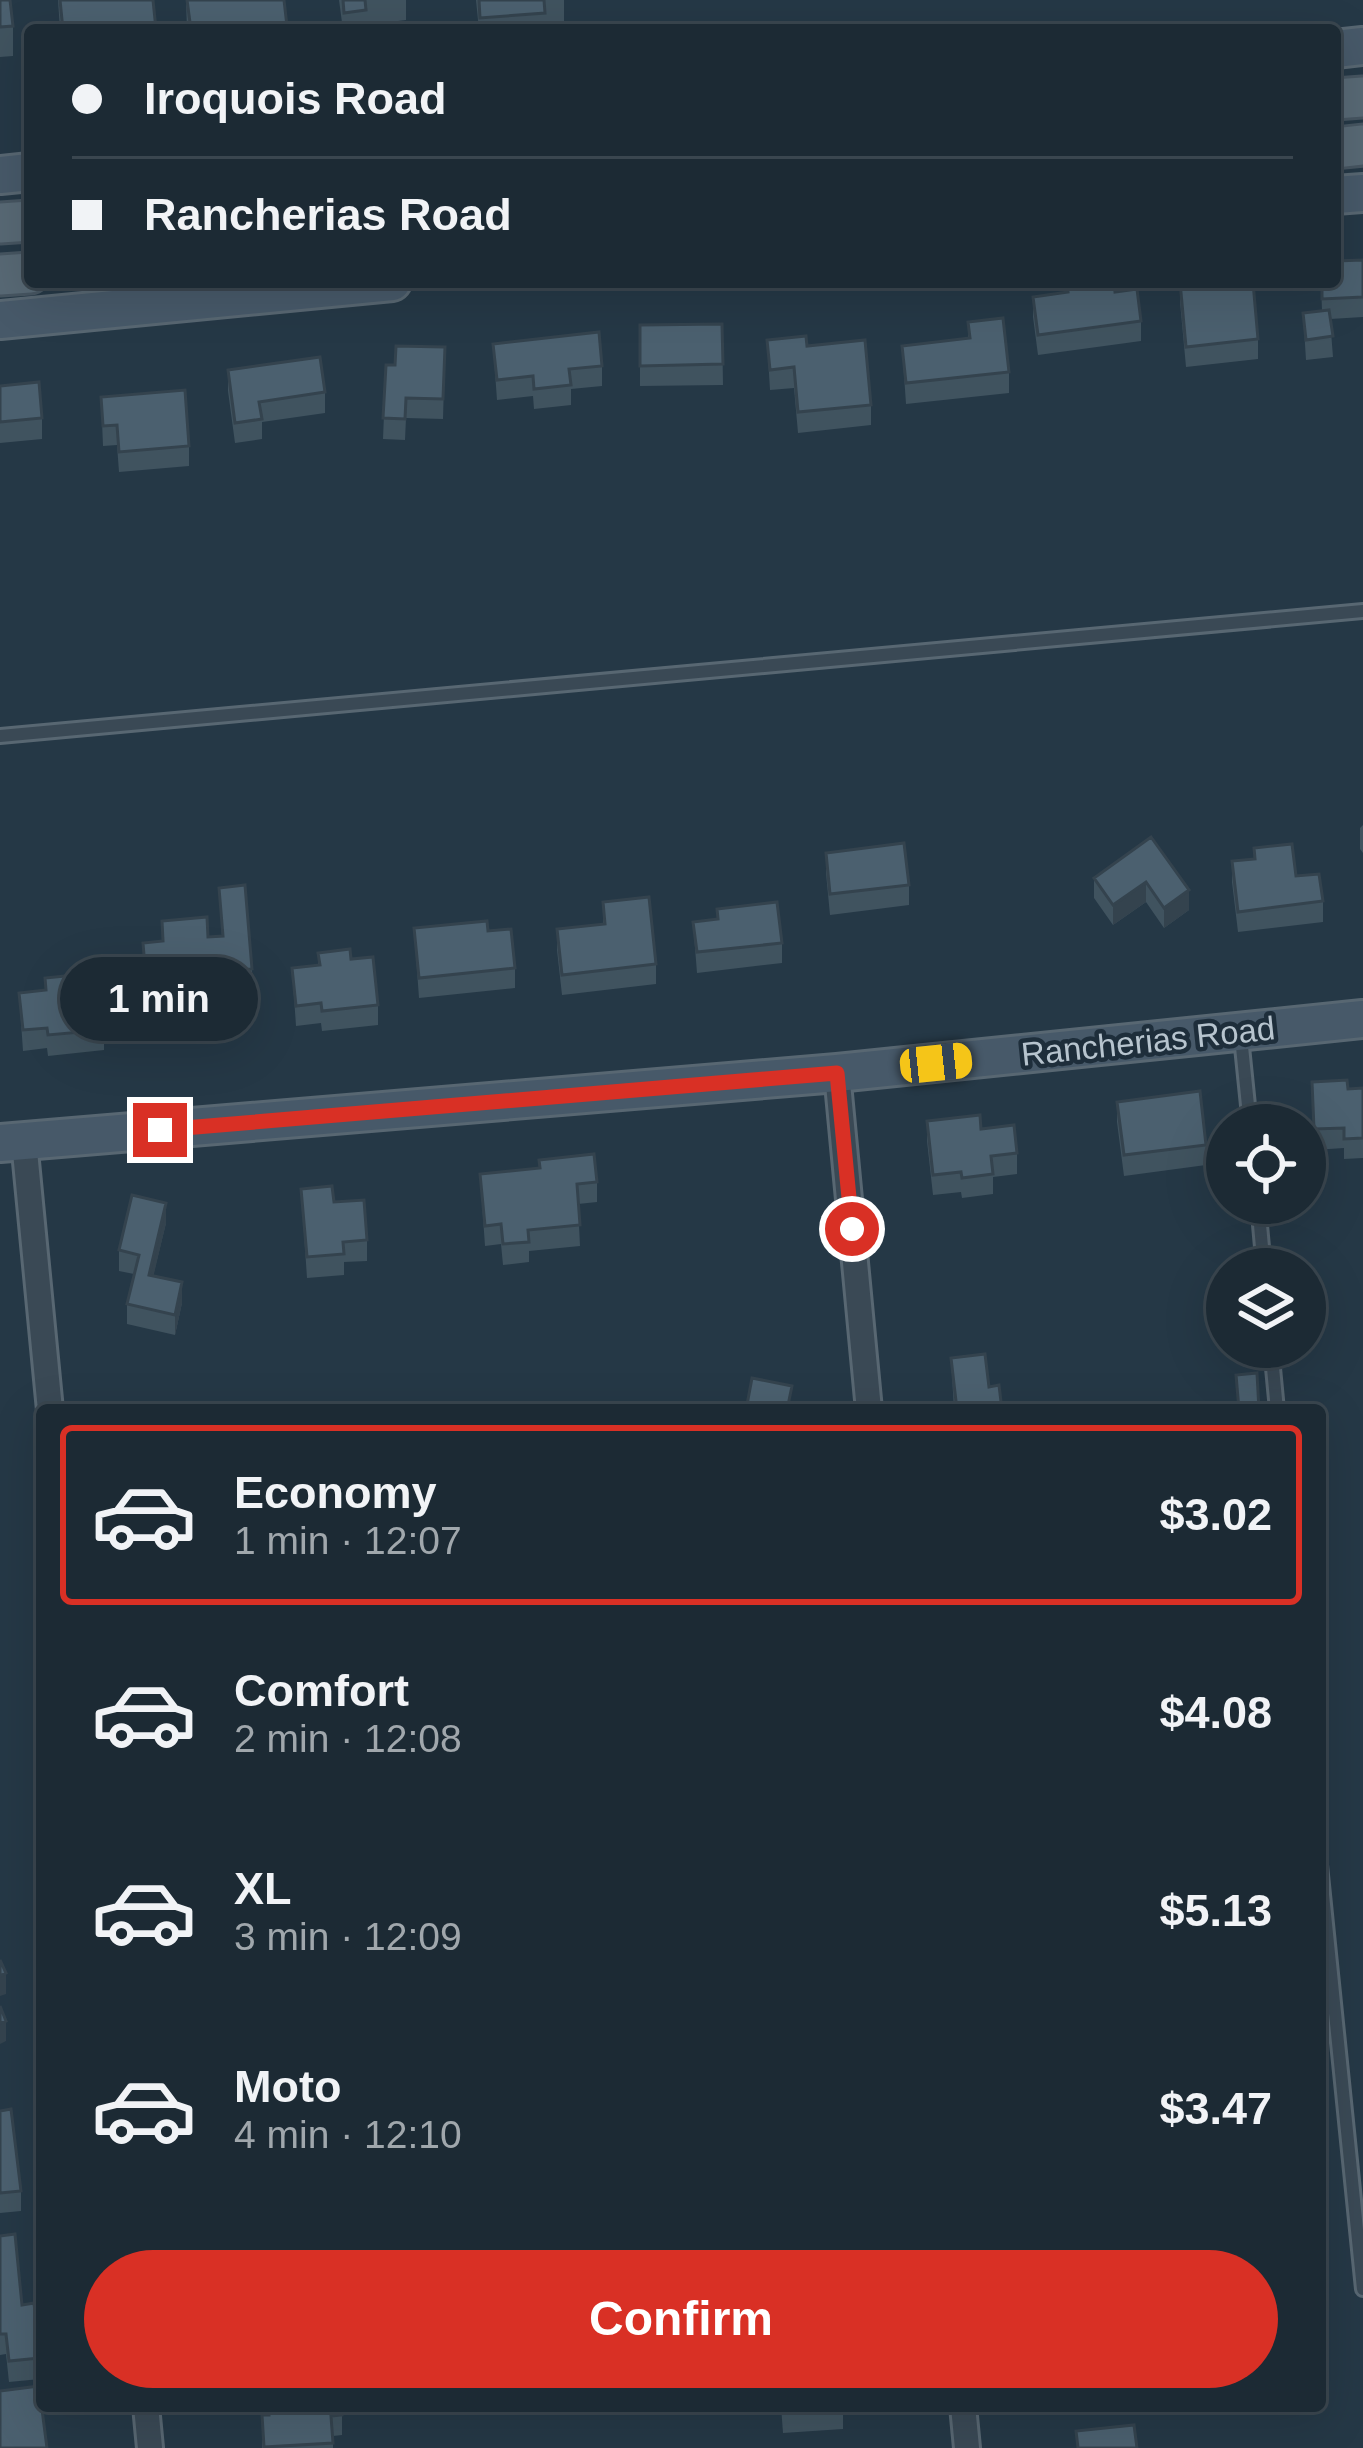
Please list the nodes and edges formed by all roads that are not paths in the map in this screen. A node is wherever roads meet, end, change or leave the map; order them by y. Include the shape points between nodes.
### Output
1 (330, 288) edge
2 (0, 320) edge
3 (1363, 611) edge
4 (0, 736) edge
5 (1363, 1019) edge
6 (1241, 1031) junction
7 (837, 1073) junction
8 (1248, 1104) edge
9 (12, 1142) edge
10 (1273, 1368) edge
11 (49, 1404) edge
12 (868, 1404) edge
13 (1276, 1404) edge
14 (1326, 1923) edge
15 (1363, 2289) edge
16 (147, 2412) edge
17 (964, 2412) edge
18 (150, 2448) edge
19 (967, 2448) edge

1 - 2 street
3 - 4 lane
5 - 6 street, Rancherias Road
6 - 7 street, Rancherias Road
6 - 8 lane
7 - 9 street, Rancherias Road
7 - 12 street
9 - 11 street
10 - 13 lane
14 - 15 lane
16 - 18 street
17 - 19 street

